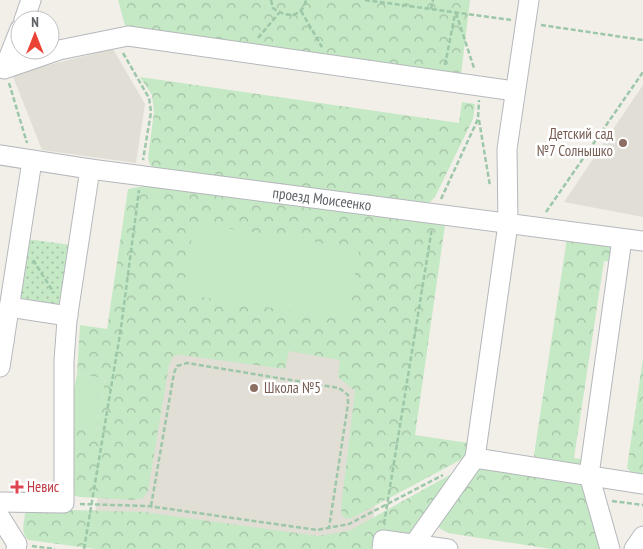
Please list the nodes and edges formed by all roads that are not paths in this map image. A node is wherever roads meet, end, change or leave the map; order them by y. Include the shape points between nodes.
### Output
1 (529, 0) edge
2 (10, 54) edge
3 (2, 74) edge
4 (515, 91) junction
5 (0, 155) edge
6 (32, 161) junction
7 (90, 169) junction
8 (508, 224) junction
9 (622, 238) junction
10 (643, 241) edge
11 (9, 307) junction
12 (68, 316) junction
13 (2, 341) edge
14 (0, 367) edge
15 (475, 458) junction
16 (589, 475) junction
17 (643, 484) edge
18 (0, 502) edge
19 (0, 517) edge
20 (643, 536) edge
21 (383, 544) edge
22 (414, 544) junction
23 (16, 549) edge
24 (448, 549) edge
25 (610, 549) edge
26 (634, 549) edge

1 - 4 street
2 - 3 street
3 - 4 street via 58,50 128,36
4 - 8 street via 507,149
5 - 6 street, проезд Моисеенко
6 - 7 street, проезд Моисеенко
6 - 11 street
7 - 8 street, проезд Моисеенко
7 - 12 street
8 - 9 street, проезд Моисеенко
8 - 15 street
9 - 10 street, проезд Моисеенко
9 - 16 street
11 - 12 street
11 - 13 street
12 - 18 street via 64,361 64,503
13 - 14 street
15 - 16 street
15 - 22 street
16 - 17 street
16 - 25 street
19 - 23 street via 17,544
20 - 26 street
21 - 22 street
22 - 24 street

